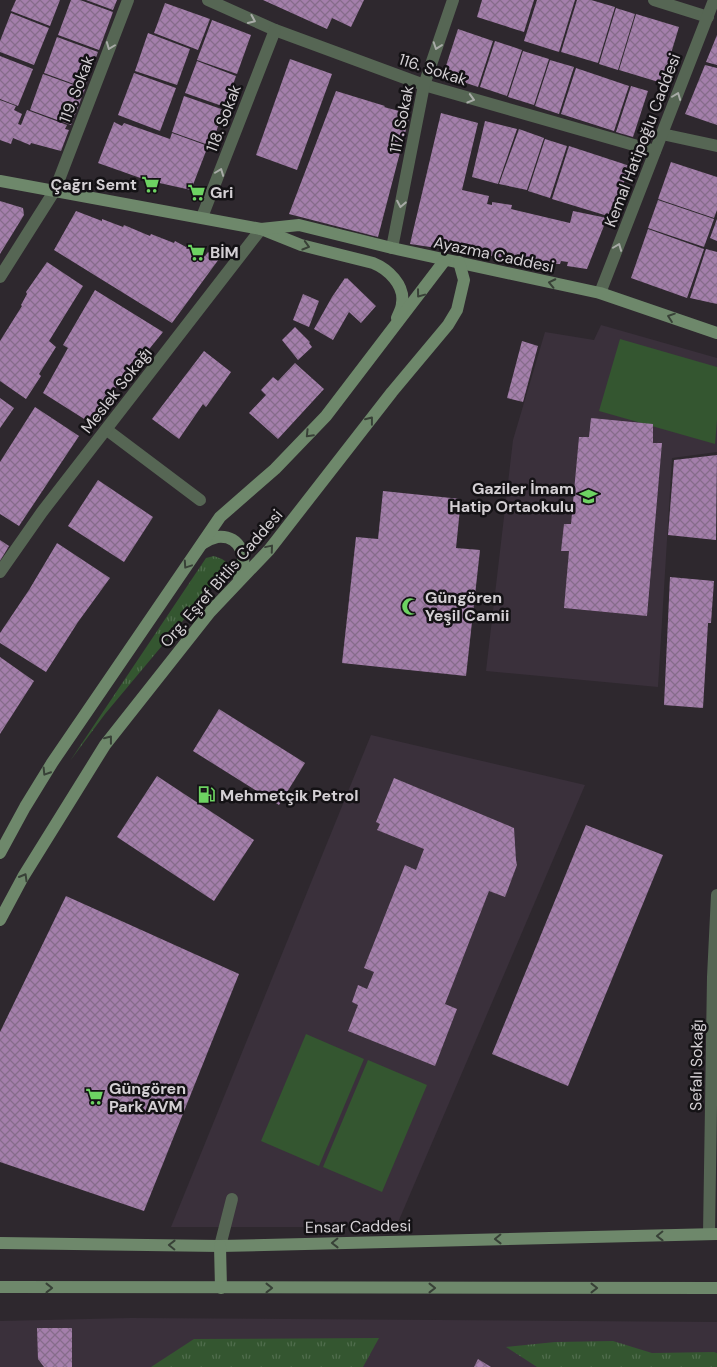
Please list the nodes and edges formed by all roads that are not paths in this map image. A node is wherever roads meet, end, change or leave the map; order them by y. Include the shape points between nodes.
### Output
1 (128, 0) edge
2 (208, 0) edge
3 (453, 0) edge
4 (654, 0) edge
5 (714, 0) edge
6 (708, 17) junction
7 (275, 30) junction
8 (424, 85) junction
9 (662, 134) junction
10 (717, 146) edge
11 (655, 151) junction
12 (0, 181) edge
13 (55, 190) junction
14 (202, 217) junction
15 (261, 230) junction
16 (392, 248) junction
17 (445, 260) junction
18 (459, 262) junction
19 (0, 277) edge
20 (600, 293) junction
21 (394, 328) junction
22 (717, 333) edge
23 (107, 430) junction
24 (200, 500) dead end
25 (201, 544) junction
26 (0, 572) edge
27 (235, 586) junction
28 (0, 853) edge
29 (717, 895) edge
30 (0, 920) edge
31 (715, 977) edge
32 (715, 1050) edge
33 (232, 1199) dead end
34 (713, 1234) edge
35 (0, 1243) edge
36 (220, 1246) junction
37 (0, 1287) edge
38 (221, 1288) junction
39 (717, 1288) edge

1 -> 13 street, 119. Sokak
2 -> 7 street, 116. Sokak
3 -> 8 street, 117. Sokak
4 - 6 street
5 - 6 street, Kemal Hatipoğlu Caddesi
9 -> 6 street, Kemal Hatipoğlu Caddesi
7 - 8 street, 116. Sokak
14 -> 7 street, 118. Sokak
8 -> 11 street, 116. Sokak
8 -> 16 street, 117. Sokak
9 - 10 street
9 - 11 street, Kemal Hatipoğlu Caddesi
20 -> 11 street, Kemal Hatipoğlu Caddesi
12 - 13 street, Ayazma Caddesi
13 - 14 street, Ayazma Caddesi
13 - 19 street, 119. Sokak
14 - 15 street, Ayazma Caddesi
15 - 16 street, Ayazma Caddesi via 299,225
15 -> 21 street, Ayazma Caddesi via 301,245 384,267 402,291
15 - 23 street, Meslek Sokağı
16 - 17 street, Ayazma Caddesi
17 - 18 street, Ayazma Caddesi
17 -> 21 street, Org. Eşref Bitlis Caddesi
20 -> 18 street, Ayazma Caddesi
27 -> 18 street, Org. Eşref Bitlis Caddesi via 269,550 448,325 457,310 464,280
22 -> 20 street, Ayazma Caddesi
21 -> 25 street, Org. Eşref Bitlis Caddesi via 326,416 275,469 220,516
23 - 24 street
23 - 26 street, Meslek Sokağı via 42,512
25 - 27 street via 215,537 225,537 241,547 245,558 243,572
25 -> 28 street, Org. Eşref Bitlis Caddesi via 52,763
30 -> 27 street, Org. Eşref Bitlis Caddesi via 104,745 210,612
29 - 31 street, Sefalı Sokağı
31 - 32 street, Sefalı Sokağı
32 - 34 street, Sefalı Sokağı
33 - 36 street
34 -> 36 street, Ensar Caddesi
36 -> 35 street, Ensar Caddesi
36 - 38 street
37 -> 38 street
38 -> 39 street

